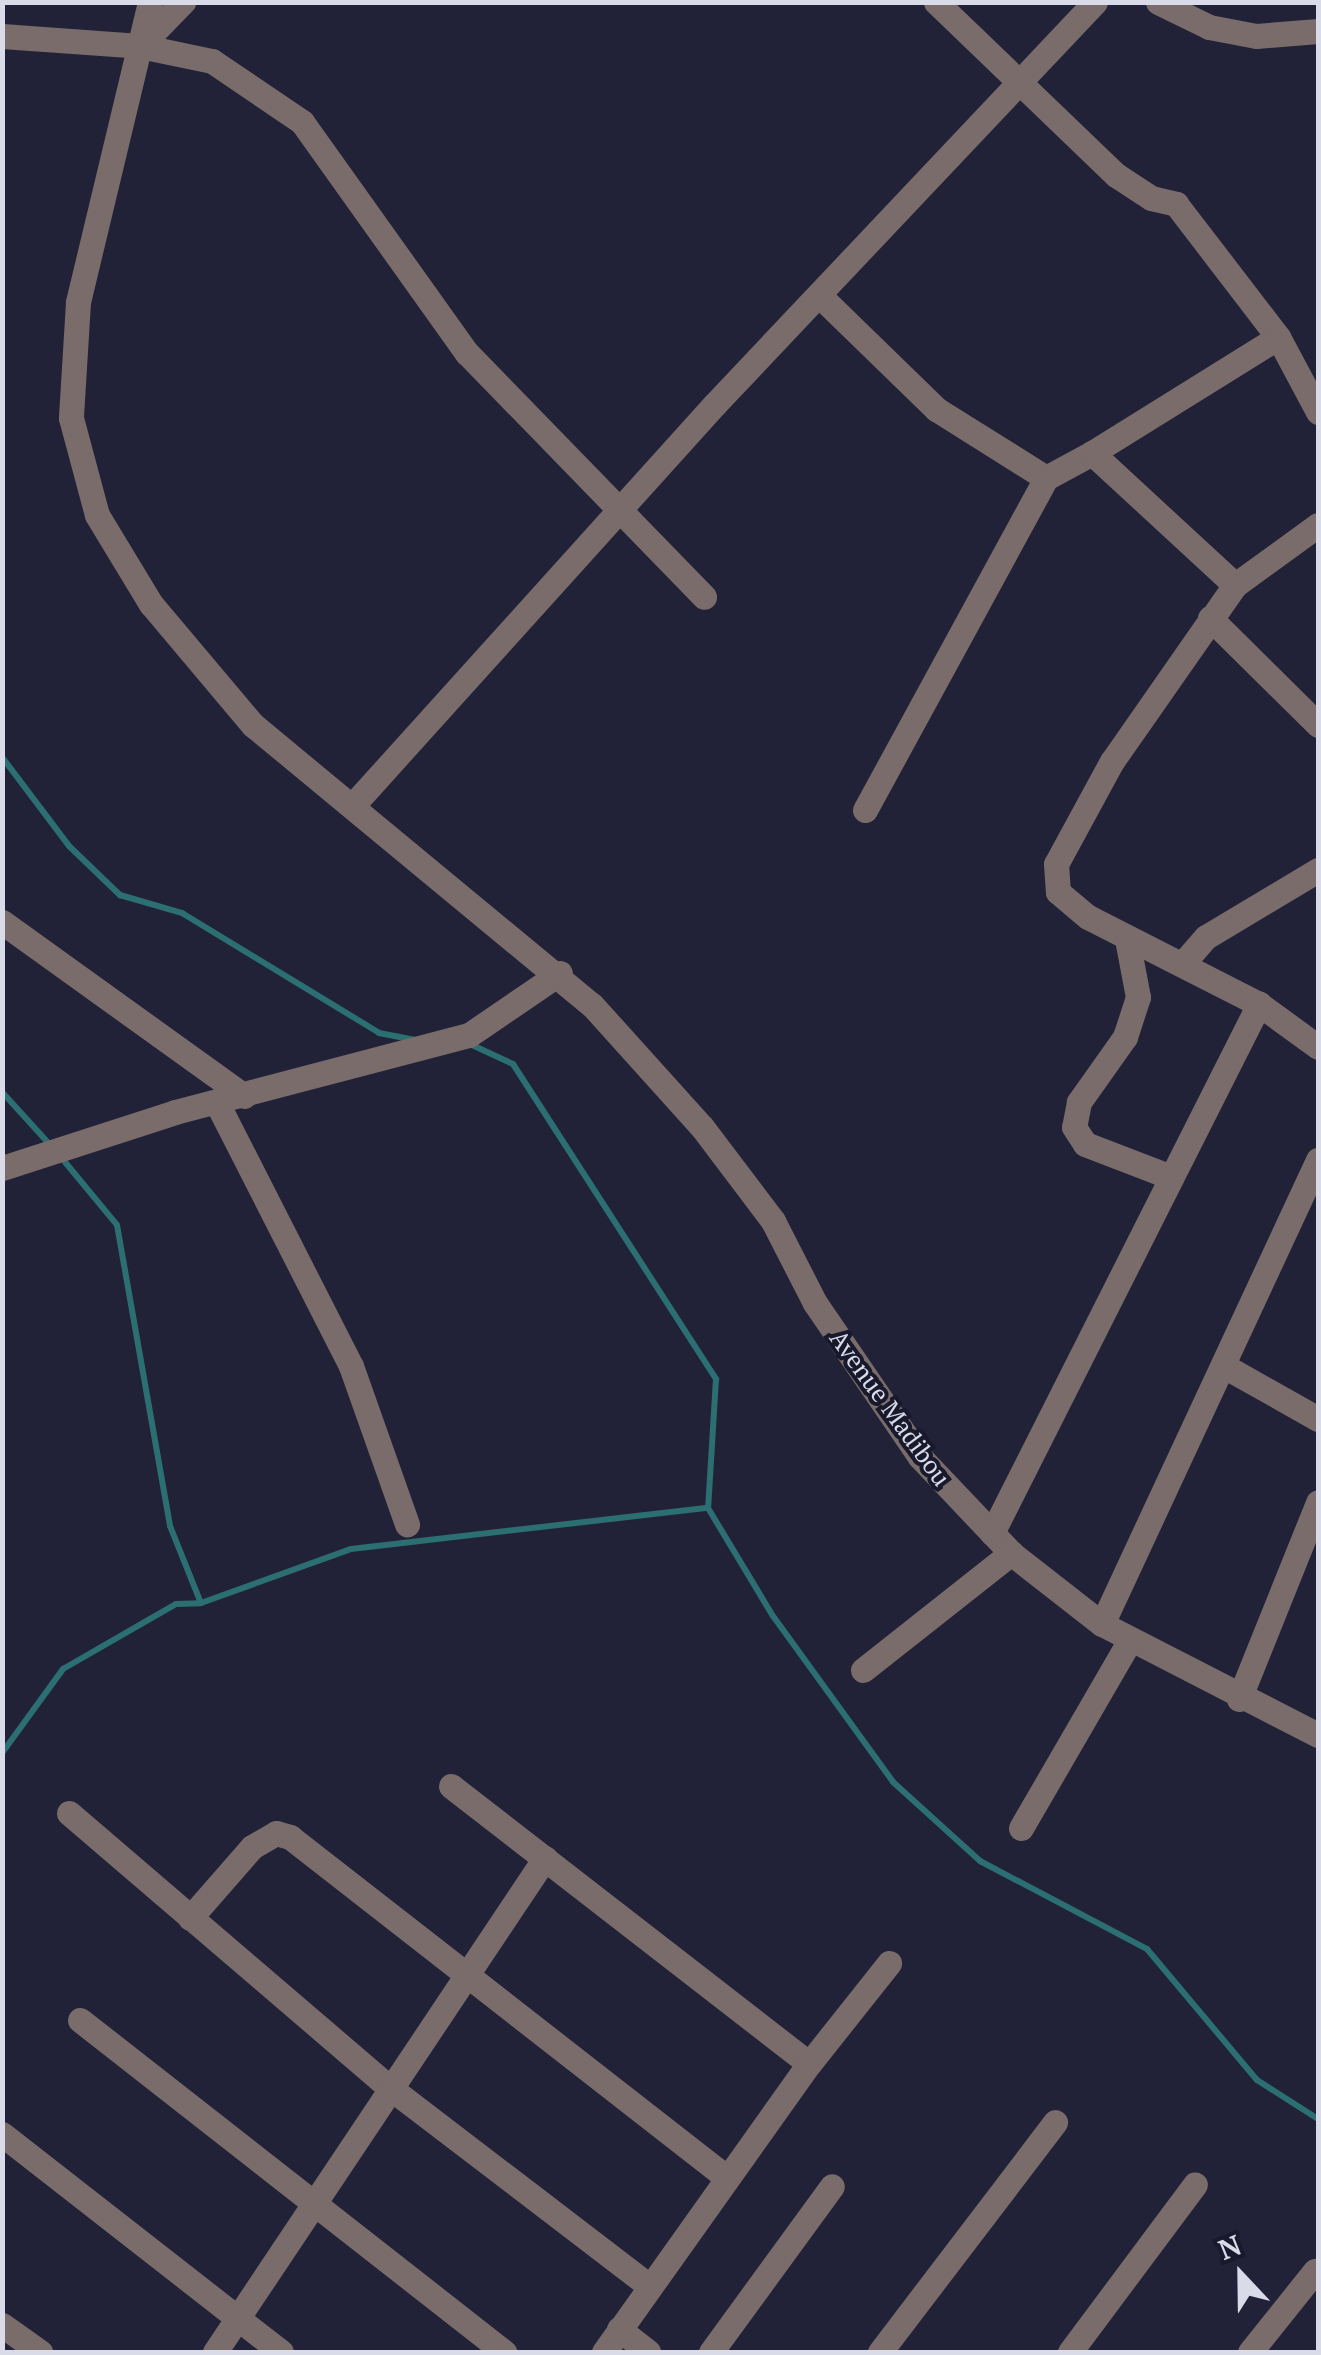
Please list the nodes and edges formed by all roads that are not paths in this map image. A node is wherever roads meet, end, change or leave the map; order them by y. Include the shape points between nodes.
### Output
1 (150, 2) edge
2 (183, 2) edge
3 (936, 2) edge
4 (1094, 2) edge
5 (1158, 2) edge
6 (1318, 31) edge
7 (2, 36) edge
8 (140, 46) junction
9 (1015, 85) junction
10 (821, 297) junction
11 (1278, 337) junction
12 (1318, 412) edge
13 (1092, 453) junction
14 (1046, 478) junction
15 (618, 512) junction
16 (1318, 525) edge
17 (1235, 584) junction
18 (704, 598) dead end
19 (1210, 618) junction
20 (1318, 725) edge
21 (352, 805) junction
22 (865, 810) dead end
23 (1318, 870) edge
24 (2, 922) edge
25 (1127, 939) junction
26 (1184, 962) junction
27 (560, 972) junction
28 (1259, 1004) junction
29 (1318, 1047) edge
30 (244, 1096) junction
31 (216, 1103) junction
32 (1318, 1160) edge
33 (2, 1168) edge
34 (1171, 1177) junction
35 (1224, 1366) junction
36 (1318, 1418) edge
37 (1318, 1502) edge
38 (407, 1524) dead end
39 (992, 1533) junction
40 (1012, 1552) junction
41 (1102, 1624) junction
42 (1130, 1640) junction
43 (863, 1670) dead end
44 (1239, 1700) junction
45 (1318, 1735) edge
46 (451, 1786) dead end
47 (69, 1813) dead end
48 (1022, 1828) dead end
49 (544, 1858) junction
50 (190, 1918) junction
51 (889, 1963) dead end
52 (466, 1972) junction
53 (80, 2020) dead end
54 (809, 2064) junction
55 (388, 2086) junction
56 (1055, 2122) dead end
57 (2, 2134) edge
58 (726, 2177) junction
59 (1195, 2184) dead end
60 (832, 2186) dead end
61 (312, 2203) junction
62 (1314, 2271) dead end
63 (649, 2286) junction
64 (237, 2318) junction
65 (2, 2325) edge
66 (620, 2330) junction
67 (40, 2352) edge
68 (215, 2352) edge
69 (281, 2352) edge
70 (504, 2352) edge
71 (604, 2352) edge
72 (648, 2352) edge
73 (711, 2352) edge
74 (880, 2352) edge
75 (1070, 2352) edge
76 (1250, 2352) edge

1 - 8 street, Avenue Madibou
2 - 8 street
3 - 9 street
4 - 9 street
5 - 6 street via 1209,27 1256,36
7 - 8 street
8 - 15 street via 212,61 302,122 466,354
8 - 21 street, Avenue Madibou via 78,302 71,418 82,472 97,515 151,604 253,726
9 - 10 street
9 - 11 street via 1116,175 1151,198 1176,204
10 - 14 street via 936,409
10 - 15 street
11 - 12 street
11 - 13 street
13 - 14 street
13 - 17 street
14 - 22 street
15 - 18 street
15 - 21 street
16 - 17 street
17 - 19 street
19 - 20 street
19 - 25 street via 1112,761 1056,864 1058,892
21 - 27 street, Avenue Madibou
23 - 26 street via 1206,937
24 - 30 street
25 - 26 street
25 - 34 street via 1138,997 1125,1037 1080,1102 1074,1127 1085,1144
26 - 28 street
27 - 30 street via 469,1035
27 - 39 street, Avenue Madibou via 702,1127 773,1221 815,1304 920,1457
28 - 29 street
28 - 34 street
30 - 31 street
31 - 33 street
31 - 38 street via 351,1366
32 - 35 street
34 - 39 street
35 - 36 street
35 - 41 street
37 - 44 street
39 - 40 street, Avenue Madibou
40 - 41 street, Avenue Madibou
40 - 43 street
41 - 42 street, Avenue Madibou
42 - 44 street, Avenue Madibou
42 - 48 street
44 - 45 street, Avenue Madibou
46 - 49 street
47 - 50 street
49 - 52 street
49 - 54 street
50 - 52 street via 252,1847 276,1833 290,1837
50 - 55 street
51 - 54 street
52 - 55 street
52 - 58 street
53 - 61 street
54 - 58 street
55 - 61 street
55 - 63 street
56 - 74 street
57 - 64 street
58 - 63 street
59 - 75 street
60 - 73 street
61 - 64 street
61 - 70 street
62 - 76 street
63 - 66 street
64 - 68 street
64 - 69 street
65 - 67 street
66 - 71 street
66 - 72 street

